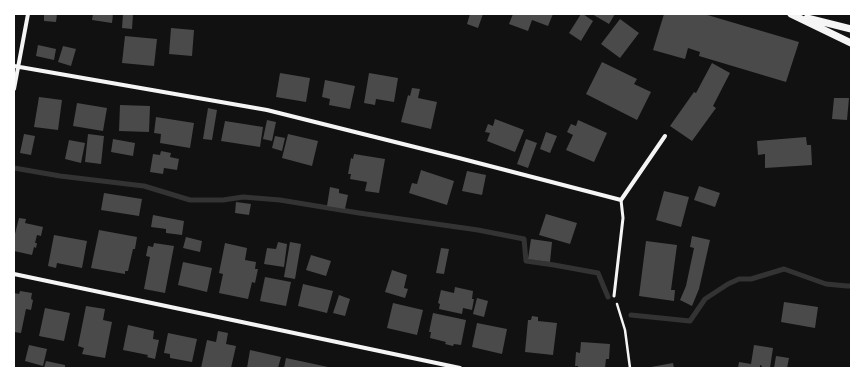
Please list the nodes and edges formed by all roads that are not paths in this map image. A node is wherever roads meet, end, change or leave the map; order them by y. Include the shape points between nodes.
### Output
1 (28, 14) edge
2 (791, 14) edge
3 (851, 29) edge
4 (851, 43) edge
5 (16, 66) edge
6 (14, 90) edge
7 (665, 136) dead end
8 (621, 200) junction
9 (14, 274) edge
10 (614, 296) road end
11 (460, 368) edge

1 - 5 street
2 - 3 street
2 - 4 street
5 - 6 street
5 - 8 street via 267,110
7 - 8 street
8 - 10 lane via 623,218
9 - 11 street

